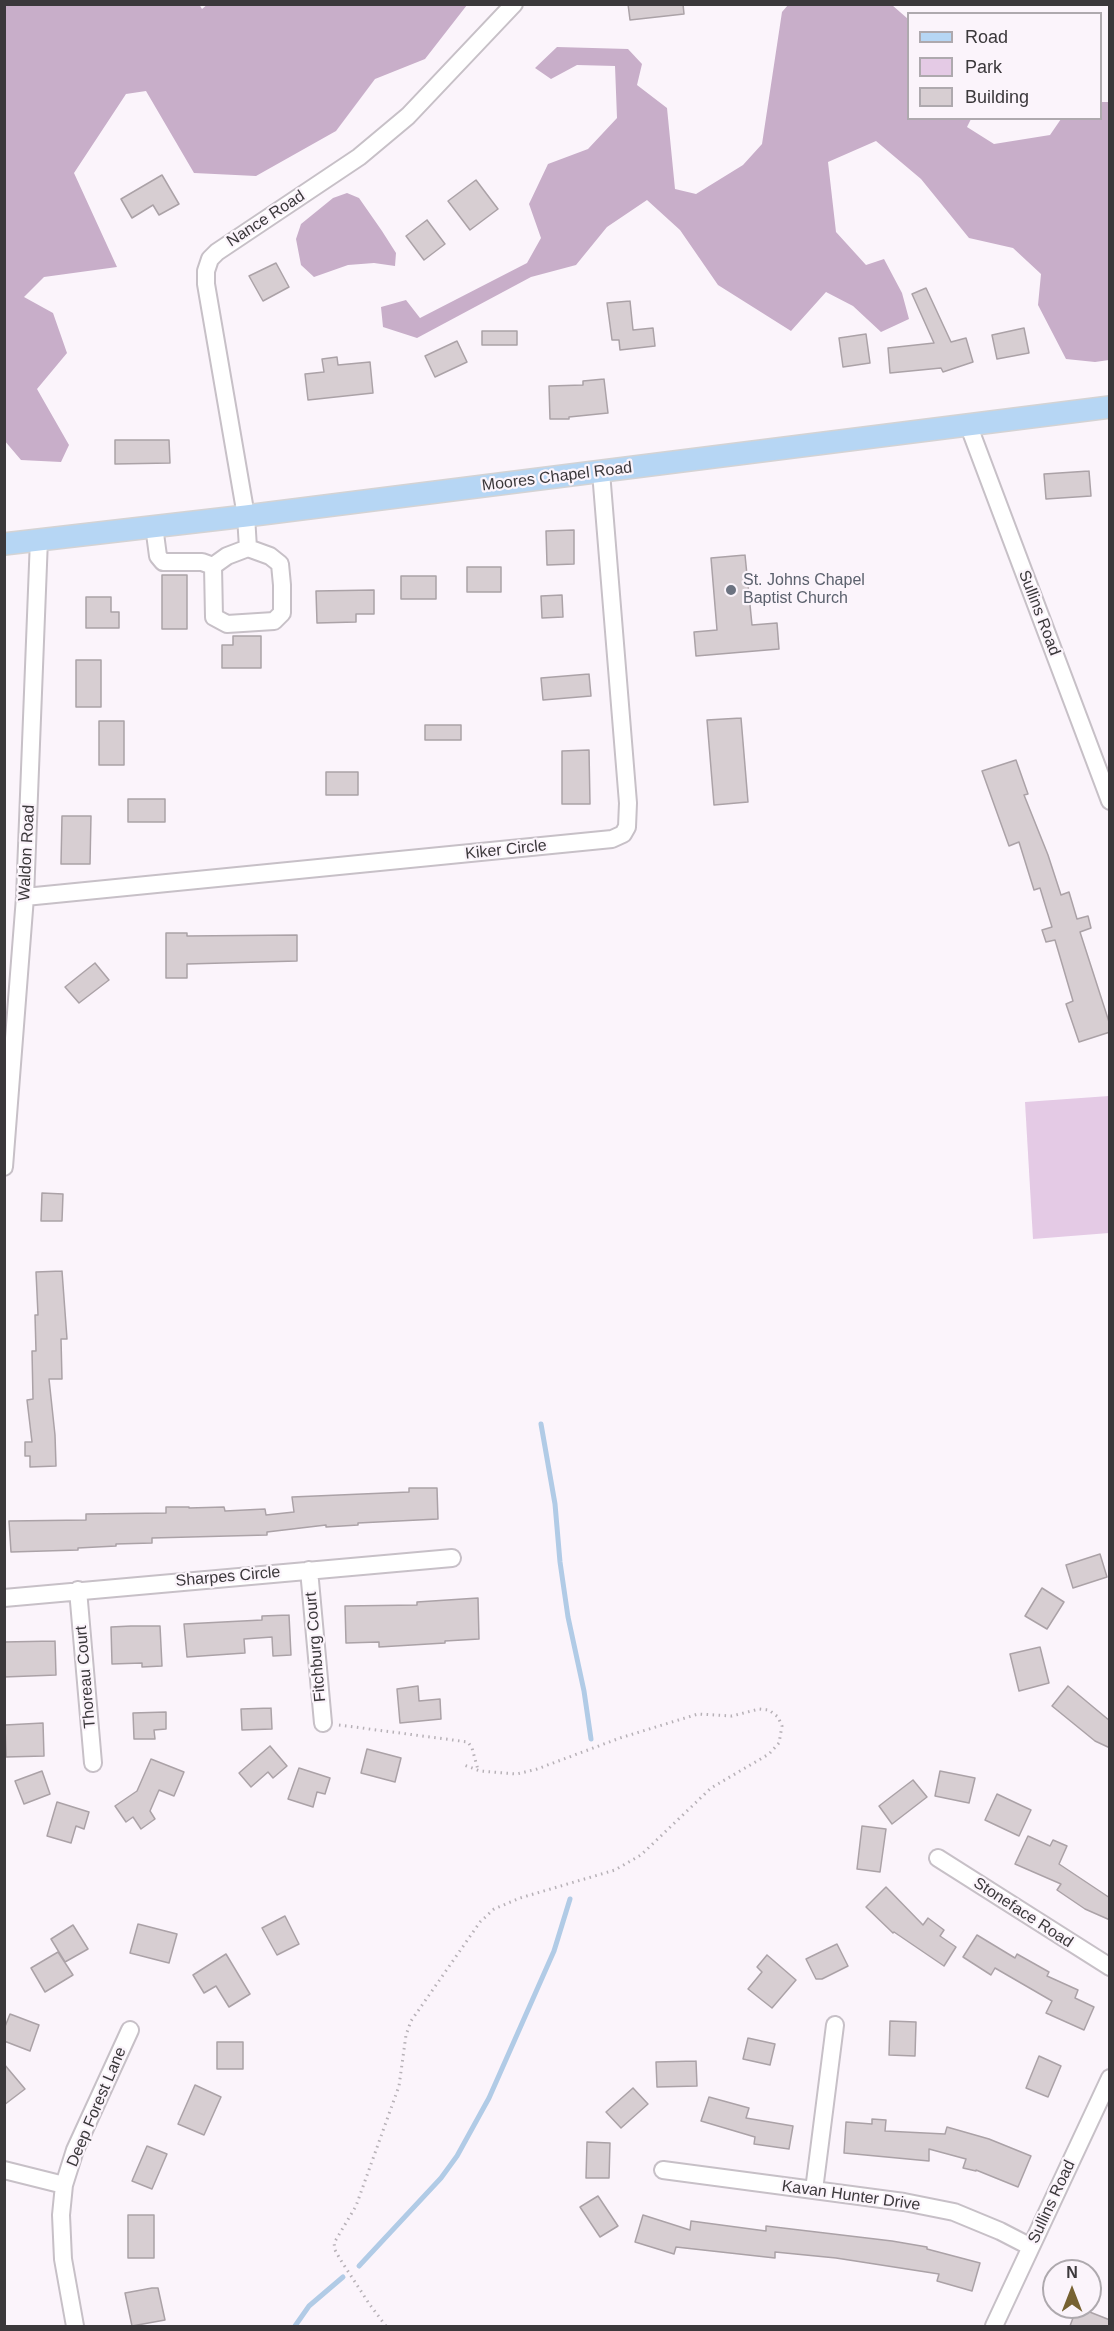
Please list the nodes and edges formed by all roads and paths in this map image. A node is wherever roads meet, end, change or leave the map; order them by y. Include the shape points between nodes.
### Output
1 (514, 4) edge
2 (1110, 407) edge
3 (968, 424) junction
4 (601, 472) junction
5 (246, 516) junction
6 (154, 526) junction
7 (39, 539) junction
8 (4, 544) edge
9 (248, 548) junction
10 (213, 566) junction
11 (1110, 801) edge
12 (25, 897) junction
13 (4, 1167) edge
14 (452, 1558) dead end
15 (309, 1570) junction
16 (78, 1590) junction
17 (4, 1598) edge
18 (323, 1723) dead end
19 (348, 1726) dead end
20 (93, 1763) dead end
21 (464, 1765) dead end
22 (478, 1770) junction
23 (938, 1858) dead end
24 (1110, 1967) edge
25 (835, 2025) dead end
26 (130, 2030) dead end
27 (1110, 2078) edge
28 (4, 2170) edge
29 (663, 2170) dead end
30 (64, 2185) junction
31 (814, 2190) junction
32 (1031, 2247) junction
33 (75, 2326) edge
34 (386, 2326) edge
35 (994, 2326) edge

1 - 5 street, Nance Road via 408,116 359,157 210,260 206,284
2 - 3 main road, Moores Chapel Road
3 - 4 main road, Moores Chapel Road
3 - 11 street, Sullins Road
4 - 5 main road, Moores Chapel Road
4 - 12 street, Kiker Circle via 628,804 627,827 622,834 612,839
5 - 6 main road, Moores Chapel Road
5 - 9 street, Nance Road
6 - 7 main road, Moores Chapel Road
6 - 10 street via 158,556 163,562 202,562
7 - 8 main road, Moores Chapel Road
7 - 12 street, Waldon Road
9 - 10 street
9 - 10 street via 280,564 282,613 274,621 226,624 214,618
12 - 13 street, Waldon Road
14 - 15 street, Sharpes Circle
15 - 16 street, Sharpes Circle
15 - 18 street, Fitchburg Court
16 - 17 street, Sharpes Circle
16 - 20 street, Thoreau Court
19 - 22 path via 468,1742
21 - 22 path
22 - 34 path via 517,1774 537,1769 698,1714 732,1716 769,1710 782,1726 779,1743 769,1754 711,1788 641,1855 615,1870 495,1909 480,1922 411,2021 399,2086 356,2206 334,2243 340,2259
23 - 24 street, Stoneface Road
25 - 31 street
26 - 30 street, Deep Forest Lane via 75,2150
27 - 32 street, Sullins Road
28 - 30 street
29 - 31 street, Kavan Hunter Drive
30 - 33 street, Deep Forest Lane via 63,2259
31 - 32 street, Kavan Hunter Drive via 954,2212
32 - 35 street, Sullins Road

